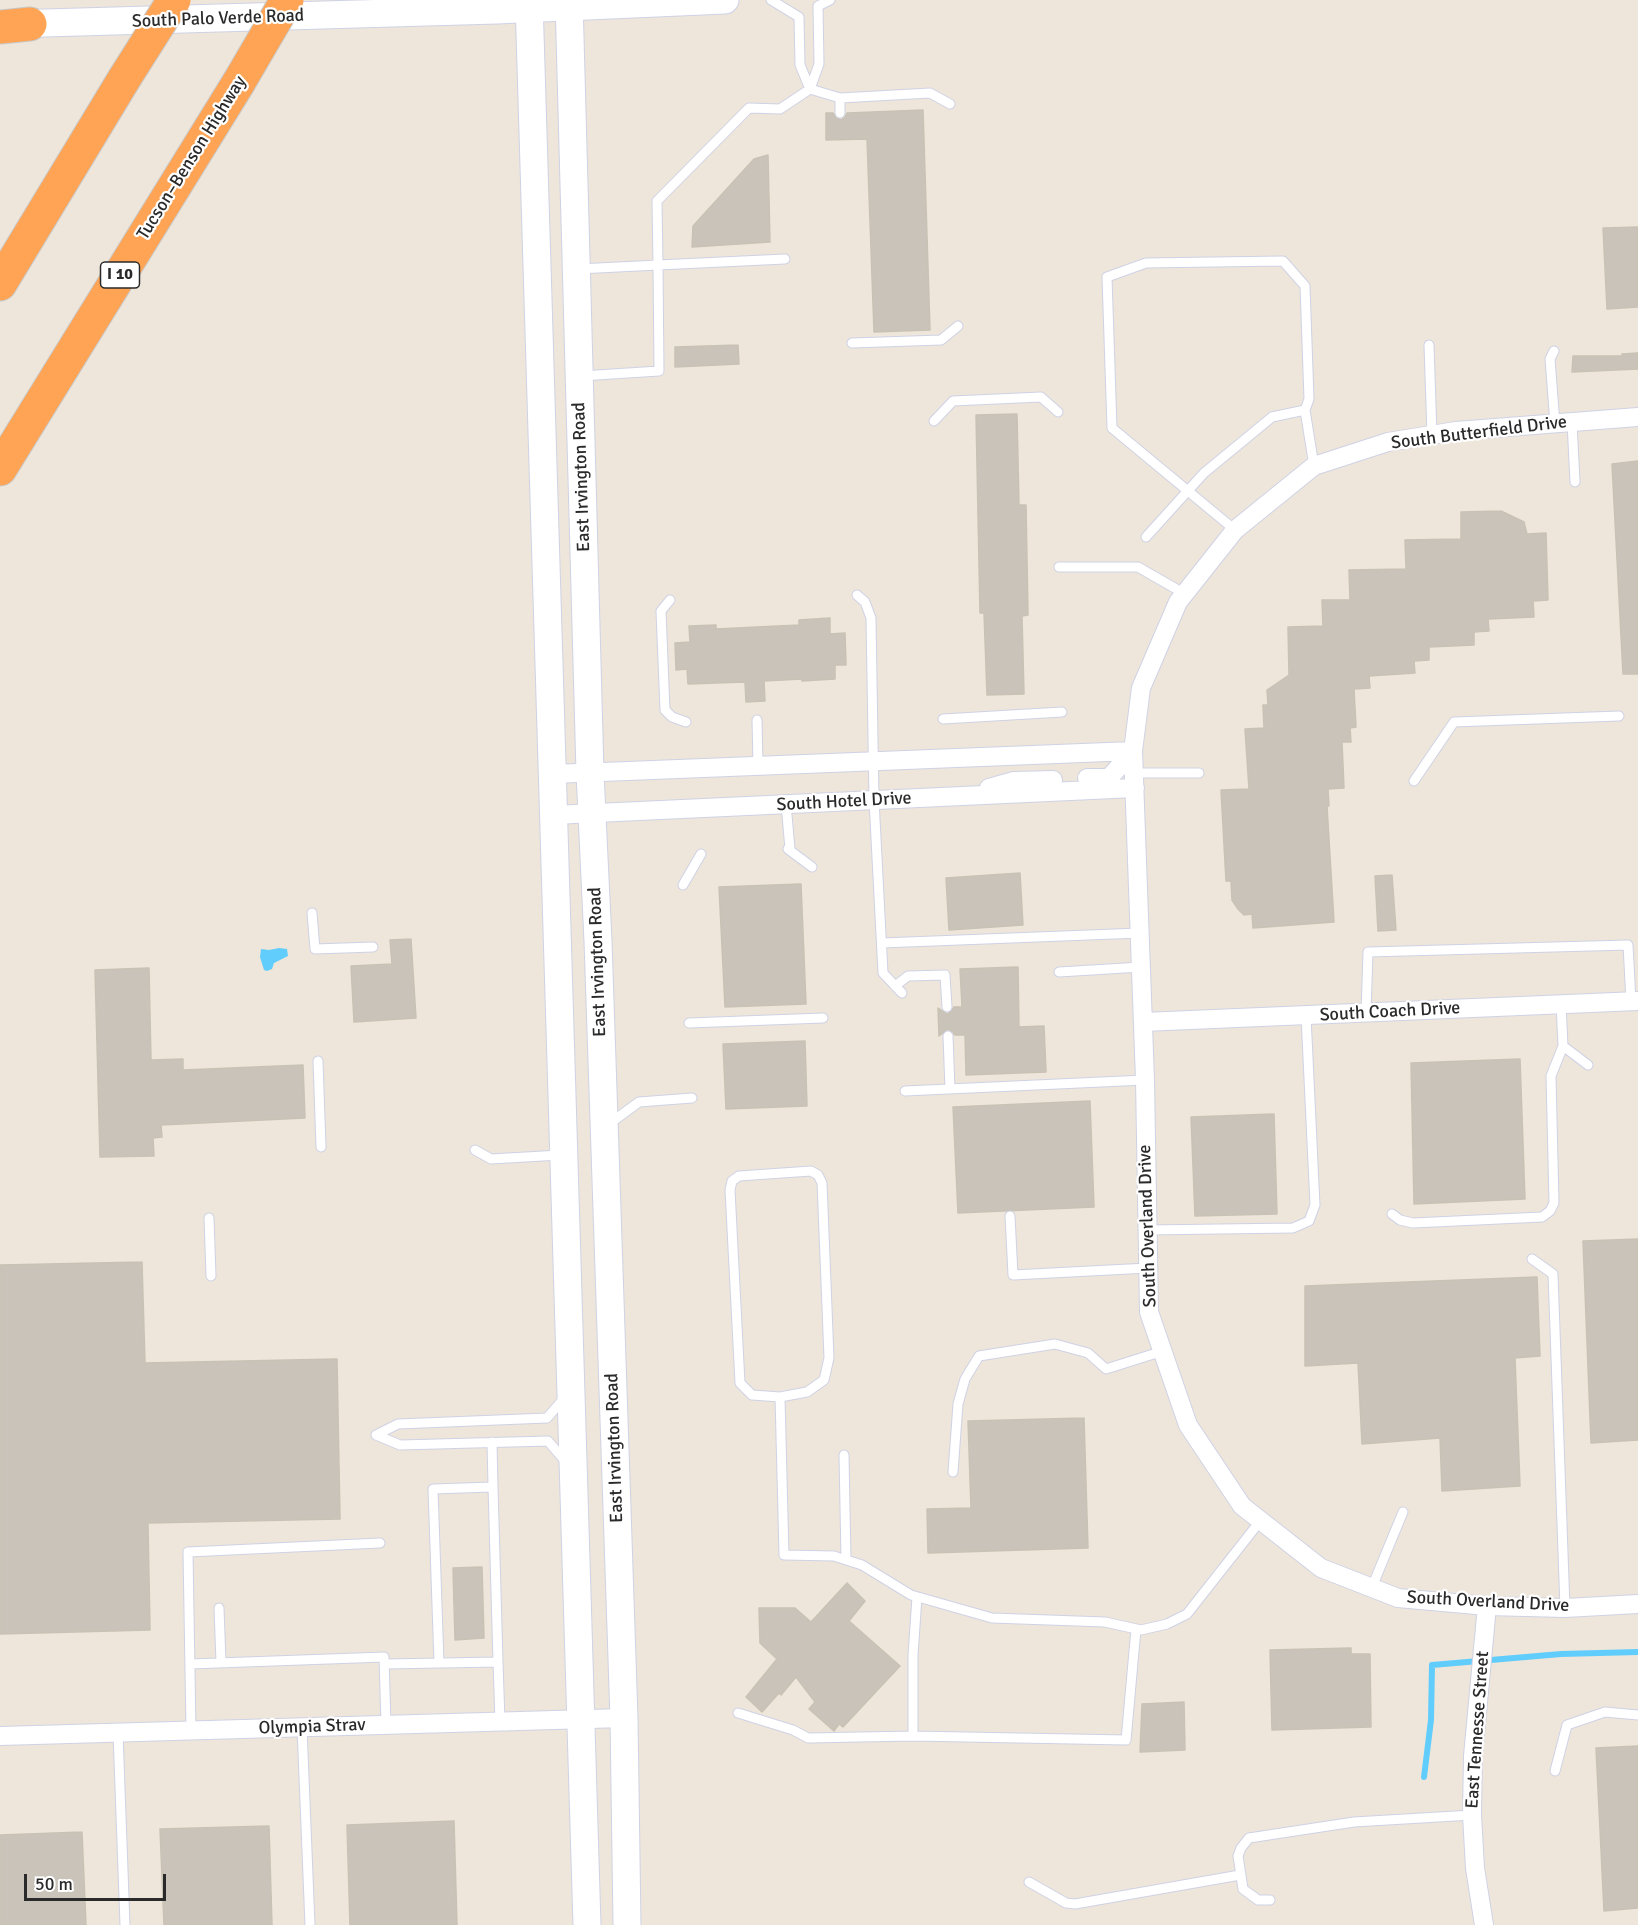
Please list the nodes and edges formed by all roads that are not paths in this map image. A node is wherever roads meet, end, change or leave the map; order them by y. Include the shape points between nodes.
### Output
1 (169, 0) edge
2 (174, 0) edge
3 (287, 0) edge
4 (725, 0) edge
5 (771, 0) edge
6 (830, 0) edge
7 (529, 4) edge
8 (569, 4) edge
9 (10, 25) edge
10 (148, 42) junction
11 (810, 89) junction
12 (840, 98) junction
13 (950, 104) dead end
14 (840, 113) dead end
15 (89, 139) junction
16 (785, 259) dead end
17 (0, 261) edge
18 (658, 265) junction
19 (576, 270) junction
20 (0, 284) edge
21 (958, 326) dead end
22 (852, 343) dead end
23 (1429, 345) dead end
24 (1554, 351) dead end
25 (579, 376) junction
26 (1305, 410) junction
27 (1058, 412) dead end
28 (1638, 417) edge
29 (934, 421) dead end
30 (1563, 423) junction
31 (1432, 435) junction
32 (1314, 466) junction
33 (0, 469) edge
34 (1575, 482) dead end
35 (1187, 491) junction
36 (1235, 530) junction
37 (1146, 537) dead end
38 (1059, 567) dead end
39 (1185, 594) junction
40 (857, 595) dead end
41 (670, 600) dead end
42 (1062, 712) dead end
43 (1619, 716) dead end
44 (942, 719) dead end
45 (757, 720) dead end
46 (686, 722) dead end
47 (1133, 751) junction
48 (874, 761) junction
49 (758, 766) junction
50 (590, 773) junction
51 (1199, 773) dead end
52 (552, 774) junction
53 (1135, 781) junction
54 (1414, 781) dead end
55 (962, 796) junction
56 (874, 800) junction
57 (786, 804) junction
58 (592, 813) junction
59 (553, 815) junction
60 (702, 854) dead end
61 (812, 867) dead end
62 (683, 885) dead end
63 (312, 913) dead end
64 (1140, 933) junction
65 (882, 943) junction
66 (373, 947) dead end
67 (1141, 967) junction
68 (1059, 972) dead end
69 (1635, 1001) edge
70 (1561, 1004) junction
71 (947, 1007) dead end
72 (1366, 1014) junction
73 (1306, 1016) junction
74 (823, 1018) dead end
75 (1143, 1022) junction
76 (689, 1023) dead end
77 (948, 1036) dead end
78 (1563, 1046) junction
79 (318, 1061) dead end
80 (1588, 1065) dead end
81 (1144, 1080) junction
82 (950, 1089) junction
83 (905, 1091) dead end
84 (692, 1098) dead end
85 (604, 1128) junction
86 (321, 1147) dead end
87 (475, 1150) dead end
88 (562, 1155) junction
89 (1392, 1214) dead end
90 (1010, 1216) dead end
91 (209, 1218) dead end
92 (1147, 1230) junction
93 (1532, 1259) dead end
94 (1148, 1268) junction
95 (211, 1276) dead end
96 (1163, 1351) junction
97 (569, 1392) junction
98 (780, 1397) junction
99 (492, 1442) junction
100 (844, 1455) dead end
101 (572, 1468) junction
102 (953, 1472) dead end
103 (493, 1487) junction
104 (1403, 1512) dead end
105 (1261, 1520) junction
106 (380, 1543) dead end
107 (846, 1560) junction
108 (1372, 1587) junction
109 (917, 1597) junction
110 (1638, 1604) edge
111 (1487, 1606) junction
112 (219, 1608) dead end
113 (1565, 1608) junction
114 (1136, 1629) junction
115 (221, 1662) junction
116 (498, 1662) junction
117 (439, 1663) junction
118 (190, 1664) junction
119 (384, 1664) junction
120 (738, 1713) dead end
121 (1638, 1715) edge
122 (624, 1718) junction
123 (580, 1719) junction
124 (500, 1722) junction
125 (386, 1725) junction
126 (302, 1728) junction
127 (191, 1731) junction
128 (118, 1733) junction
129 (0, 1736) edge
130 (913, 1736) junction
131 (1555, 1771) dead end
132 (1472, 1815) junction
133 (1240, 1875) junction
134 (1029, 1882) dead end
135 (1270, 1900) dead end
136 (124, 1925) edge
137 (310, 1925) edge
138 (587, 1925) edge
139 (627, 1925) edge
140 (1484, 1925) edge

1 - 10 highway, bridge
2 - 10 highway, bridge
3 - 33 highway, Tucson–Benson Highway / I 10, bridge
4 - 8 main road, South Palo Verde Road
5 - 11 lane via 799,17 800,65
6 - 11 lane via 818,6 819,64
7 - 8 main road, South Palo Verde Road
7 - 9 main road, South Palo Verde Road
7 - 52 main road
8 - 19 main road, East Irvington Road
10 - 15 highway, bridge
11 - 12 lane
11 - 18 lane via 780,109 749,108 657,201
12 - 13 lane via 930,93
12 - 14 lane
15 - 17 highway
15 - 20 highway
16 - 18 lane
18 - 19 lane
18 - 25 lane via 659,371
19 - 25 main road, East Irvington Road
21 - 22 lane via 941,340
23 - 31 lane
24 - 30 lane via 1551,359
25 - 50 main road, East Irvington Road
26 - 32 lane
26 - 35 lane via 1272,417 1204,472
26 - 35 lane via 1309,399 1305,286 1283,261 1146,263 1107,277 1112,428
27 - 29 lane via 1041,397 953,401
28 - 30 street, South Butterfield Drive
30 - 31 street, South Butterfield Drive
30 - 34 lane
31 - 32 street, South Butterfield Drive via 1388,442
32 - 36 street, South Butterfield Drive
35 - 36 lane
35 - 37 lane
36 - 39 street, South Butterfield Drive
38 - 39 lane via 1138,567
39 - 47 street, South Butterfield Drive via 1141,688
40 - 48 lane via 865,602 871,618
41 - 46 lane via 661,612 666,710
42 - 44 lane
43 - 54 lane via 1454,722
45 - 49 lane
47 - 48 street
47 - 53 street, South Butterfield Drive
47 - 55 street via 1109,778 1014,781
48 - 49 street
48 - 56 lane
49 - 50 street
50 - 52 street
50 - 58 main road, East Irvington Road
51 - 53 lane
52 - 59 main road
53 - 55 street, South Hotel Drive
53 - 64 street, South Overland Drive
55 - 56 street, South Hotel Drive
56 - 57 street, South Hotel Drive
56 - 65 lane
57 - 58 street, South Hotel Drive
57 - 61 lane via 788,849
58 - 59 street, South Hotel Drive
58 - 85 main road, East Irvington Road
59 - 88 main road
60 - 62 lane
63 - 66 lane via 315,949
64 - 65 lane
64 - 67 street, South Overland Drive
65 - 71 lane via 883,973 898,989 908,976 945,975
67 - 68 lane
67 - 75 street, South Overland Drive
69 - 70 street, South Coach Drive
69 - 72 lane via 1628,945 1368,952
70 - 72 street, South Coach Drive
70 - 78 lane
72 - 73 street, South Coach Drive
73 - 75 street, South Coach Drive
73 - 92 lane via 1315,1205 1309,1221 1293,1228
74 - 76 lane
75 - 81 street, South Overland Drive
77 - 82 lane
78 - 80 lane
78 - 89 lane via 1551,1076 1554,1203 1550,1211 1542,1217 1413,1223
79 - 86 lane
81 - 82 lane
81 - 92 street, South Overland Drive
82 - 83 lane
84 - 85 lane via 639,1102
85 - 122 main road, East Irvington Road
87 - 88 lane via 491,1159
88 - 97 main road
90 - 94 lane via 1013,1275
91 - 95 lane
92 - 94 street, South Overland Drive
93 - 113 lane via 1553,1274
94 - 96 street, South Overland Drive via 1149,1312
96 - 102 lane via 1106,1369 1088,1353 1055,1344 979,1356 965,1379 958,1404
96 - 105 street, South Overland Drive via 1188,1425 1242,1506
97 - 99 lane via 547,1418 398,1424 376,1436 400,1445
97 - 101 main road
98 - 98 lane via 807,1392 824,1380 829,1358 822,1183 811,1171 739,1176 732,1181 730,1190 740,1383 752,1395
98 - 107 lane via 784,1555 834,1556
99 - 101 lane via 548,1441
99 - 103 lane
100 - 107 lane
101 - 123 main road
103 - 116 lane
103 - 117 lane via 433,1490
104 - 108 lane
105 - 108 street, South Overland Drive via 1321,1568
105 - 114 lane via 1187,1614 1167,1624
106 - 118 lane via 188,1552
107 - 109 lane
108 - 111 street, South Overland Drive via 1398,1598
109 - 114 lane via 992,1618 1105,1622
109 - 130 lane
110 - 113 street, South Overland Drive
111 - 113 street, South Overland Drive
111 - 132 street, East Tennesse Street via 1473,1756
112 - 115 lane
114 - 130 lane via 1126,1740
115 - 118 lane
115 - 119 lane via 384,1658
116 - 117 lane
116 - 124 lane
117 - 119 lane
118 - 127 lane
119 - 125 lane
120 - 130 lane via 808,1738
121 - 131 lane via 1605,1712 1567,1725
122 - 123 street, Olympia Strav
122 - 139 main road, East Irvington Road
123 - 124 street, Olympia Strav
123 - 138 main road
124 - 125 street, Olympia Strav
125 - 126 street, Olympia Strav
126 - 127 street, Olympia Strav
126 - 137 lane
127 - 128 street, Olympia Strav
128 - 129 street, Olympia Strav
128 - 136 lane
132 - 133 lane via 1354,1822 1250,1838 1238,1856
132 - 140 street, East Tennesse Street
133 - 134 lane via 1075,1904
133 - 135 lane via 1243,1889 1258,1900

